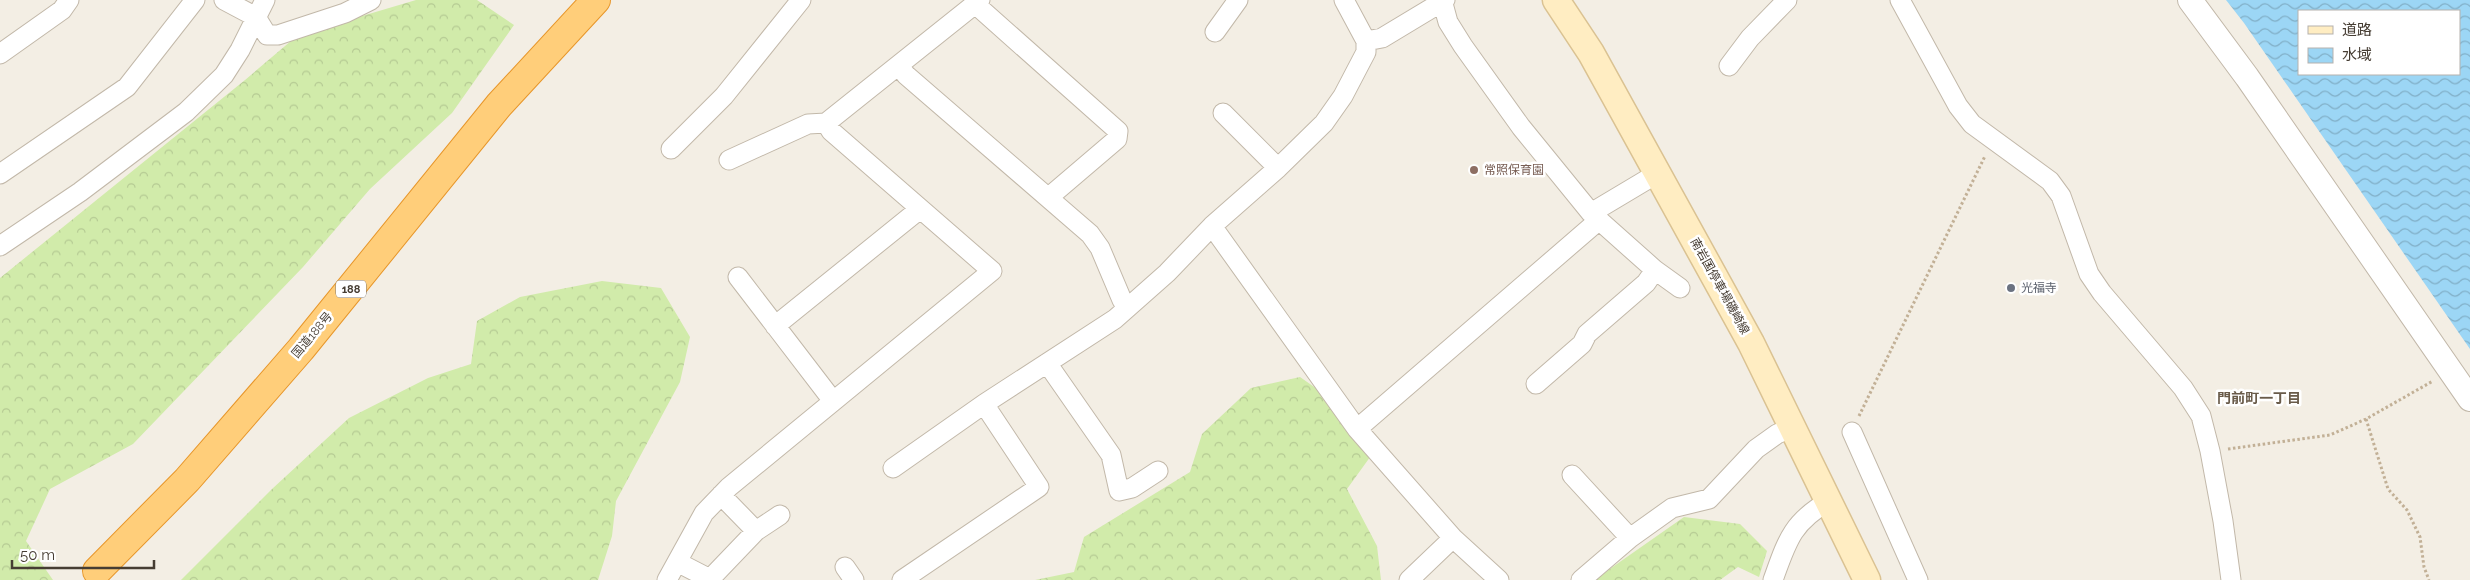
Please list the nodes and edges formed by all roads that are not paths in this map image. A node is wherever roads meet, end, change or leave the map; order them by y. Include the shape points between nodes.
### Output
1 (69, 0) edge
2 (195, 0) edge
3 (224, 0) edge
4 (265, 0) edge
5 (371, 0) edge
6 (596, 0) edge
7 (801, 0) edge
8 (1238, 0) edge
9 (1344, 0) edge
10 (1443, 0) edge
11 (1556, 0) edge
12 (1787, 0) edge
13 (1900, 0) edge
14 (2190, 0) edge
15 (978, 2) edge
16 (256, 17) junction
17 (1215, 32) dead end
18 (1366, 41) junction
19 (0, 54) edge
20 (899, 66) junction
21 (1729, 66) dead end
22 (1223, 113) dead end
23 (826, 123) junction
24 (671, 148) dead end
25 (729, 160) dead end
26 (1278, 168) junction
27 (1658, 172) junction
28 (0, 174) edge
29 (1049, 197) junction
30 (920, 209) junction
31 (1594, 217) junction
32 (1212, 226) junction
33 (0, 246) edge
34 (1655, 270) junction
35 (738, 278) dead end
36 (1680, 288) dead end
37 (1128, 308) junction
38 (775, 326) junction
39 (1047, 363) junction
40 (1536, 384) dead end
41 (2470, 399) edge
42 (833, 401) junction
43 (984, 404) junction
44 (1793, 427) junction
45 (1357, 429) junction
46 (1852, 432) road end
47 (893, 468) dead end
48 (1158, 471) dead end
49 (1572, 475) dead end
50 (721, 495) junction
51 (1829, 501) junction
52 (780, 515) dead end
53 (756, 531) junction
54 (1453, 538) junction
55 (1630, 538) junction
56 (677, 562) junction
57 (97, 571) dead end
58 (667, 580) edge
59 (902, 580) edge
60 (1409, 580) edge
61 (1498, 580) edge
62 (1581, 580) edge
63 (1773, 580) edge
64 (1867, 580) edge
65 (1918, 580) edge
66 (2231, 580) edge

1 - 19 street via 62,10
2 - 28 street via 127,87
3 - 16 street
4 - 16 street
5 - 16 street via 345,13 278,35 267,35
6 - 57 highway, 国道188号 / 188 via 500,105 314,334 187,480
7 - 24 street via 724,96
8 - 17 street
9 - 18 street
10 - 18 street via 1382,38
10 - 31 street via 1448,22 1464,46 1521,127
11 - 27 main road, 南岩国停車場磯崎線
12 - 21 street via 1750,38
13 - 66 street via 1958,106 1972,124 2045,176 2061,196 2089,274 2183,388 2201,416 2210,451
14 - 41 street
15 - 20 street
15 - 29 street via 1118,132 1117,139
16 - 33 street via 224,75 186,112 80,192
18 - 26 street via 1366,52 1343,96 1324,123
20 - 23 street
20 - 29 street
22 - 26 street
23 - 25 street via 808,124
23 - 30 street via 831,131
26 - 32 street
27 - 31 street
27 - 44 main road, 南岩国停車場磯崎線
29 - 37 street via 1090,234 1100,248
30 - 38 street
30 - 42 street via 992,271
31 - 34 street
31 - 45 street
32 - 37 street
32 - 45 street
34 - 36 street
34 - 40 street via 1646,283
35 - 38 street
37 - 39 street
38 - 42 street
39 - 43 street
39 - 48 street via 1111,455 1119,491 1132,488
42 - 50 street
43 - 47 street
43 - 59 street via 1039,487
44 - 51 main road, 南岩国停車場磯崎線
44 - 55 street via 1756,449 1709,499 1672,508
45 - 54 street
46 - 65 street
49 - 55 street
50 - 53 street
50 - 56 street via 704,513
51 - 63 street via 1809,512 1788,540
51 - 64 main road, 南岩国停車場磯崎線
52 - 53 street
53 - 56 street via 710,579
54 - 60 street
54 - 61 street
55 - 62 street
56 - 58 street

